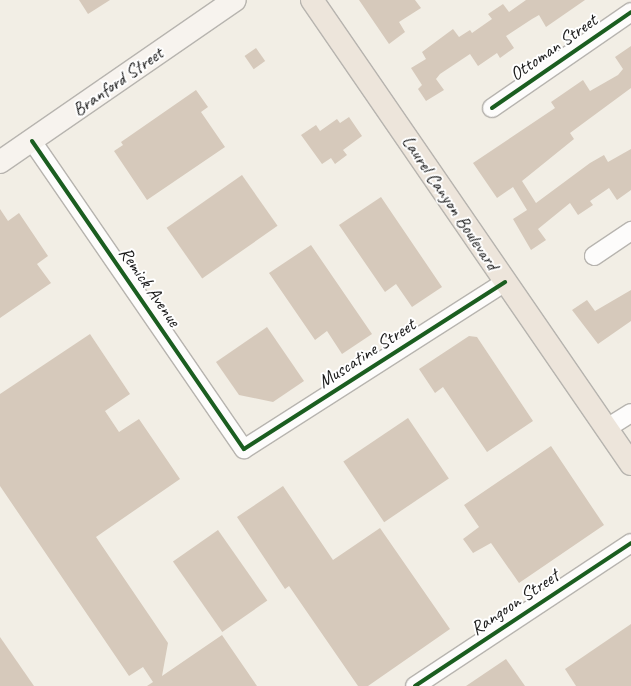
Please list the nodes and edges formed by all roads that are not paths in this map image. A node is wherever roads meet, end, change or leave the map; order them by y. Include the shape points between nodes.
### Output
1 (235, 0) edge
2 (312, 0) edge
3 (631, 12) edge
4 (492, 108) dead end
5 (32, 141) junction
6 (0, 162) edge
7 (631, 231) edge
8 (594, 256) dead end
9 (505, 282) junction
10 (631, 413) edge
11 (607, 428) junction
12 (244, 449) joint
13 (631, 464) edge
14 (631, 543) edge
15 (415, 686) edge

1 - 5 main road, Branford Street
2 - 9 main road, Laurel Canyon Boulevard
3 - 4 street, Ottoman Street
5 - 6 main road, Branford Street
5 - 12 street, Remick Avenue
7 - 8 street
9 - 11 main road, Laurel Canyon Boulevard
9 - 12 street, Muscatine Street
10 - 11 street
11 - 13 main road, Laurel Canyon Boulevard
14 - 15 street, Rangoon Street

